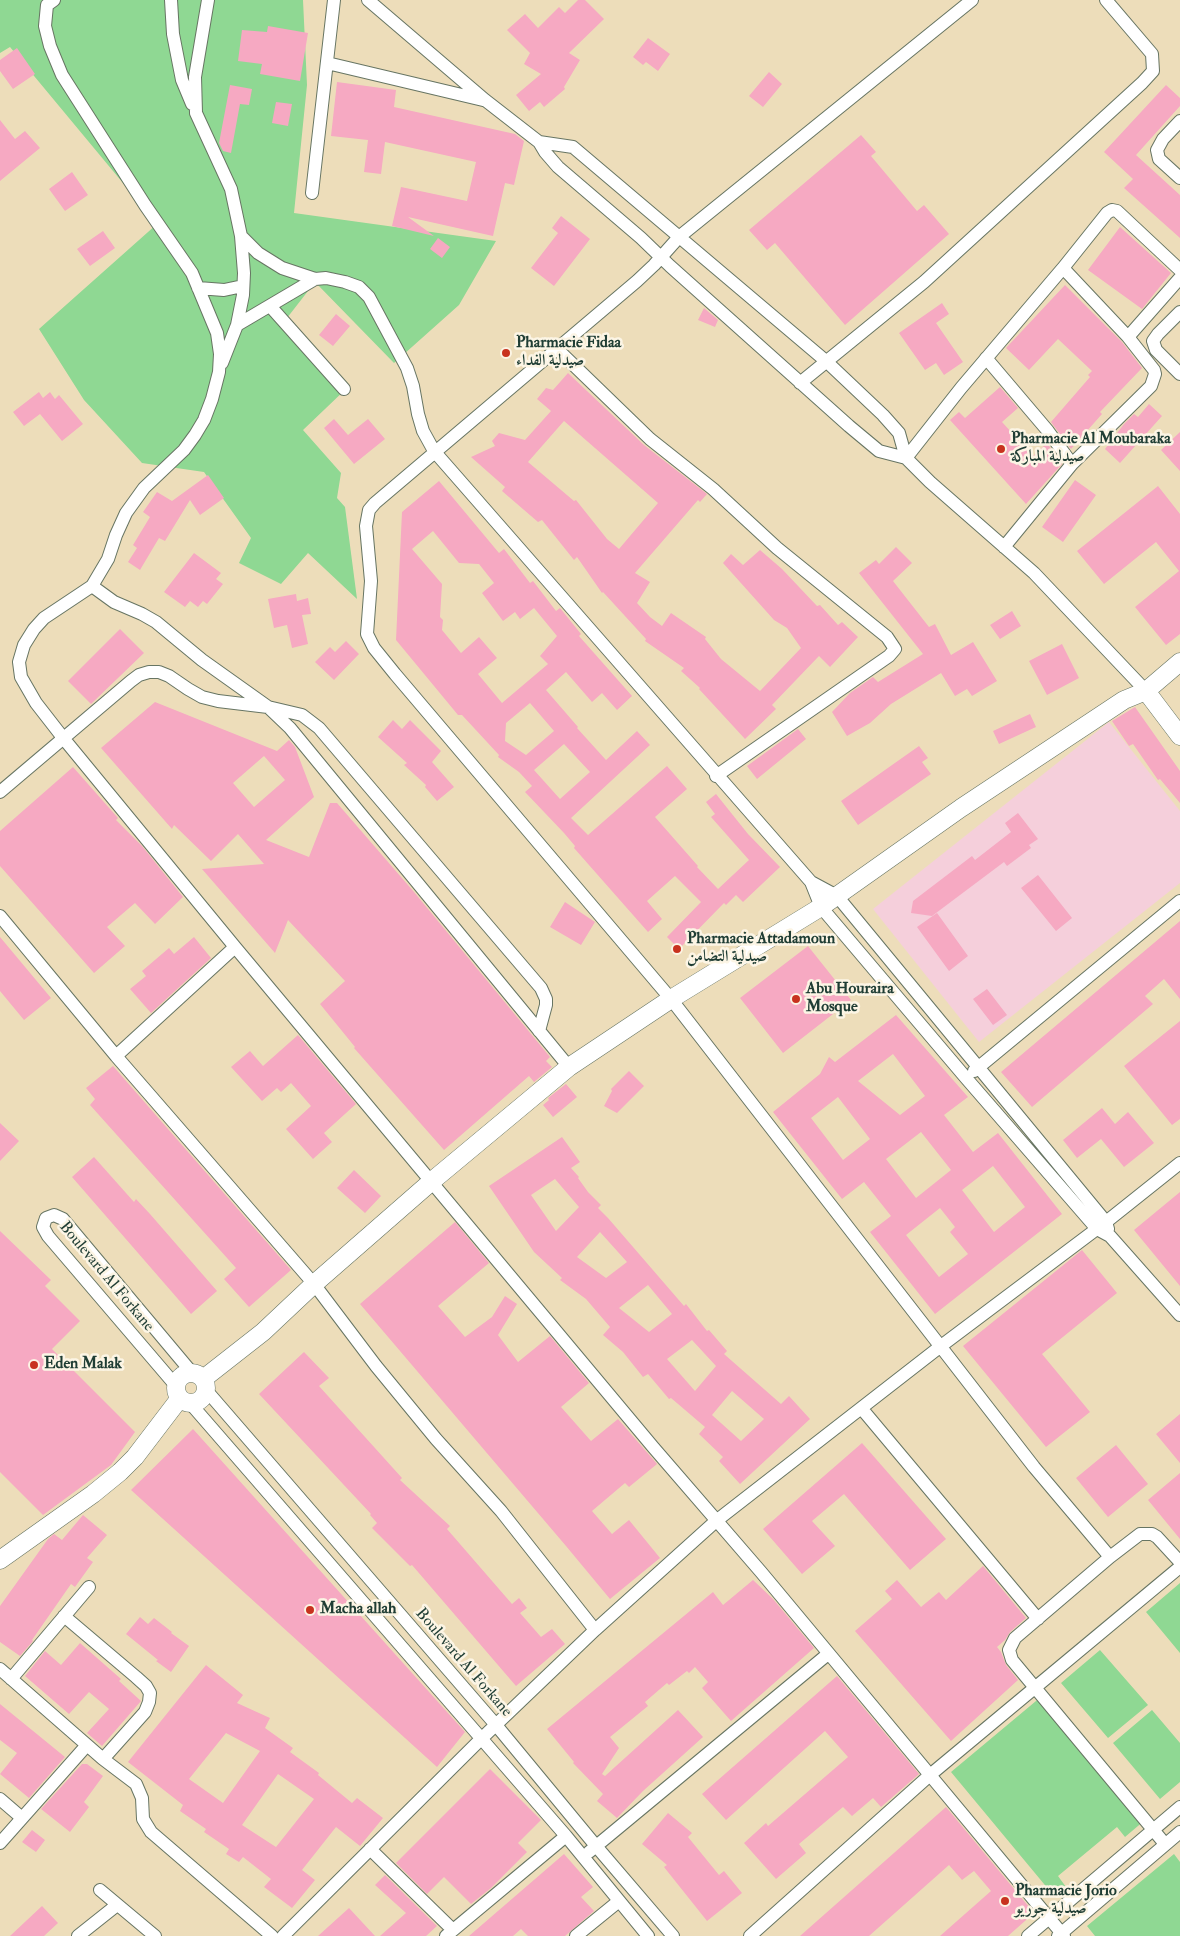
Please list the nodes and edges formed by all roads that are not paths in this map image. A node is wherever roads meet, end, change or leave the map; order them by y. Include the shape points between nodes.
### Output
1 (54, 0) edge
2 (171, 0) edge
3 (208, 0) edge
4 (334, 0) edge
5 (368, 0) edge
6 (972, 0) edge
7 (1106, 0) edge
8 (327, 63) junction
9 (485, 100) junction
10 (196, 113) junction
11 (1180, 121) edge
12 (539, 142) junction
13 (1180, 178) edge
14 (312, 193) dead end
15 (241, 236) junction
16 (679, 238) junction
17 (661, 258) junction
18 (1063, 268) junction
19 (1180, 270) edge
20 (315, 278) junction
21 (1180, 278) edge
22 (243, 286) junction
23 (198, 288) junction
24 (270, 306) junction
25 (1180, 312) edge
26 (237, 325) junction
27 (1128, 337) junction
28 (556, 348) junction
29 (986, 358) junction
30 (827, 362) junction
31 (218, 372) junction
32 (1180, 374) edge
33 (800, 383) junction
34 (344, 389) dead end
35 (434, 452) junction
36 (906, 458) junction
37 (1072, 464) junction
38 (1004, 547) junction
39 (92, 586) junction
40 (1180, 662) edge
41 (1146, 691) junction
42 (268, 707) junction
43 (1180, 736) edge
44 (64, 739) junction
45 (716, 776) junction
46 (0, 792) edge
47 (811, 882) junction
48 (837, 896) junction
49 (1180, 901) edge
50 (821, 906) junction
51 (0, 916) edge
52 (235, 947) junction
53 (671, 999) junction
54 (539, 1031) junction
55 (116, 1056) junction
56 (569, 1067) junction
57 (979, 1067) junction
58 (966, 1078) junction
59 (1180, 1163) edge
60 (432, 1181) junction
61 (1101, 1226) junction
62 (314, 1284) junction
63 (1180, 1315) edge
64 (941, 1346) junction
65 (201, 1381) junction
66 (182, 1396) junction
67 (862, 1409) junction
68 (716, 1520) junction
69 (1110, 1557) junction
70 (0, 1560) edge
71 (1180, 1562) edge
72 (1180, 1567) edge
73 (89, 1587) dead end
74 (64, 1616) junction
75 (1038, 1619) junction
76 (595, 1630) junction
77 (828, 1654) junction
78 (0, 1669) edge
79 (11, 1679) junction
80 (1034, 1688) junction
81 (496, 1725) junction
82 (481, 1739) junction
83 (87, 1745) junction
84 (104, 1759) junction
85 (930, 1775) junction
86 (0, 1800) edge
87 (1180, 1807) edge
88 (22, 1818) junction
89 (1153, 1830) junction
90 (1180, 1832) edge
91 (566, 1836) junction
92 (0, 1843) edge
93 (1165, 1844) junction
94 (596, 1846) junction
95 (370, 1849) junction
96 (582, 1857) junction
97 (100, 1890) dead end
98 (619, 1901) junction
99 (117, 1905) junction
100 (1049, 1918) junction
101 (450, 1933) edge
102 (1061, 1935) edge
103 (78, 1936) edge
104 (155, 1936) edge
105 (272, 1936) edge
106 (283, 1936) edge
107 (576, 1936) edge
108 (648, 1936) edge
109 (673, 1936) edge
110 (750, 1936) edge
111 (1028, 1936) edge

1 - 23 street via 47,5 45,26 62,75 192,273
2 - 10 street via 173,34 182,80
3 - 10 street via 195,77
4 - 8 street
5 - 9 street
6 - 16 street
7 - 30 street via 1152,54 1153,71 924,282
8 - 9 street
8 - 14 street
9 - 12 street
10 - 15 street via 231,189
11 - 13 street via 1157,150 1159,159
12 - 16 street via 574,147
12 - 17 street via 558,167
15 - 20 street via 258,253 282,268
15 - 22 street
16 - 17 street
16 - 30 street
17 - 28 street
17 - 33 street
18 - 19 street via 1107,213 1114,210
18 - 27 street
18 - 29 street
20 - 24 street
20 - 35 street via 345,282 369,296 407,368 423,431
21 - 27 street
22 - 23 street via 224,290
22 - 26 street
23 - 31 street via 217,333
24 - 26 street
24 - 34 street
25 - 32 street via 1154,341 1156,350
26 - 31 street
27 - 37 street via 1154,370 1153,382
28 - 35 street
28 - 45 street via 650,439 887,637 895,649
29 - 36 street
29 - 37 street via 1048,430
30 - 33 street
30 - 36 street via 899,433
31 - 39 street via 204,420 196,435 144,488 126,513 108,559
33 - 36 street via 879,451
35 - 45 street
35 - 53 street via 369,510 366,526 371,581 367,629 370,642
36 - 38 street
37 - 38 street
38 - 41 street via 1034,573
39 - 42 street via 114,602 156,622
39 - 44 street via 44,618 29,637 19,662 21,677 36,704
40 - 41 street
41 - 43 street
41 - 48 street via 1124,700 961,808
42 - 44 street via 202,697 169,676 149,672 135,678
42 - 54 street via 290,728
42 - 54 street via 302,716 319,728 541,988 546,1005
44 - 46 street
44 - 52 street
45 - 47 street
47 - 48 street
47 - 50 street
48 - 50 street
48 - 57 street
49 - 57 street
50 - 53 street
50 - 58 street
51 - 55 street
52 - 55 street
52 - 60 street
53 - 56 street
53 - 64 street
54 - 56 street
55 - 62 street
56 - 60 street
57 - 58 street
57 - 61 street
58 - 61 street
59 - 61 street
60 - 62 street
60 - 68 street
61 - 63 street
61 - 64 street
62 - 65 street via 263,1332
62 - 76 street via 376,1366 501,1511
64 - 67 street
64 - 69 street via 1034,1467
65 - 66 street via 201,1400
65 - 66 street via 182,1377
65 - 66 street, Boulevard Al Forkane via 63,1219 54,1215 46,1218 43,1227 48,1236
65 - 81 street, Boulevard Al Forkane
66 - 70 street via 136,1457 120,1472
66 - 82 street, Boulevard Al Forkane
67 - 68 street
67 - 75 street
68 - 76 street
68 - 77 street
69 - 71 street via 1132,1539 1146,1533 1157,1538
69 - 75 street
72 - 80 street
73 - 74 street
74 - 79 street
74 - 84 street via 136,1677 150,1693 145,1712
75 - 80 street via 1015,1638 1009,1650 1012,1660
76 - 81 street
77 - 85 street
77 - 94 street
78 - 79 street
79 - 83 street
80 - 85 street
80 - 89 street
81 - 82 street
81 - 94 street, Boulevard Al Forkane
82 - 91 street, Boulevard Al Forkane
82 - 95 street
83 - 84 street
83 - 88 street
84 - 105 street via 136,1784 142,1798 143,1819 151,1832
85 - 100 street
85 - 110 street
86 - 88 street
87 - 89 street
88 - 92 street
89 - 93 street
89 - 100 street
90 - 93 street
91 - 96 street, Boulevard Al Forkane
91 - 101 street
93 - 102 street
94 - 96 street
94 - 109 street, Boulevard Al Forkane
95 - 101 street
95 - 106 street
96 - 98 street, Boulevard Al Forkane
97 - 99 street
98 - 107 street
98 - 108 street, Boulevard Al Forkane
99 - 103 street
99 - 104 street
100 - 102 street
100 - 111 street

